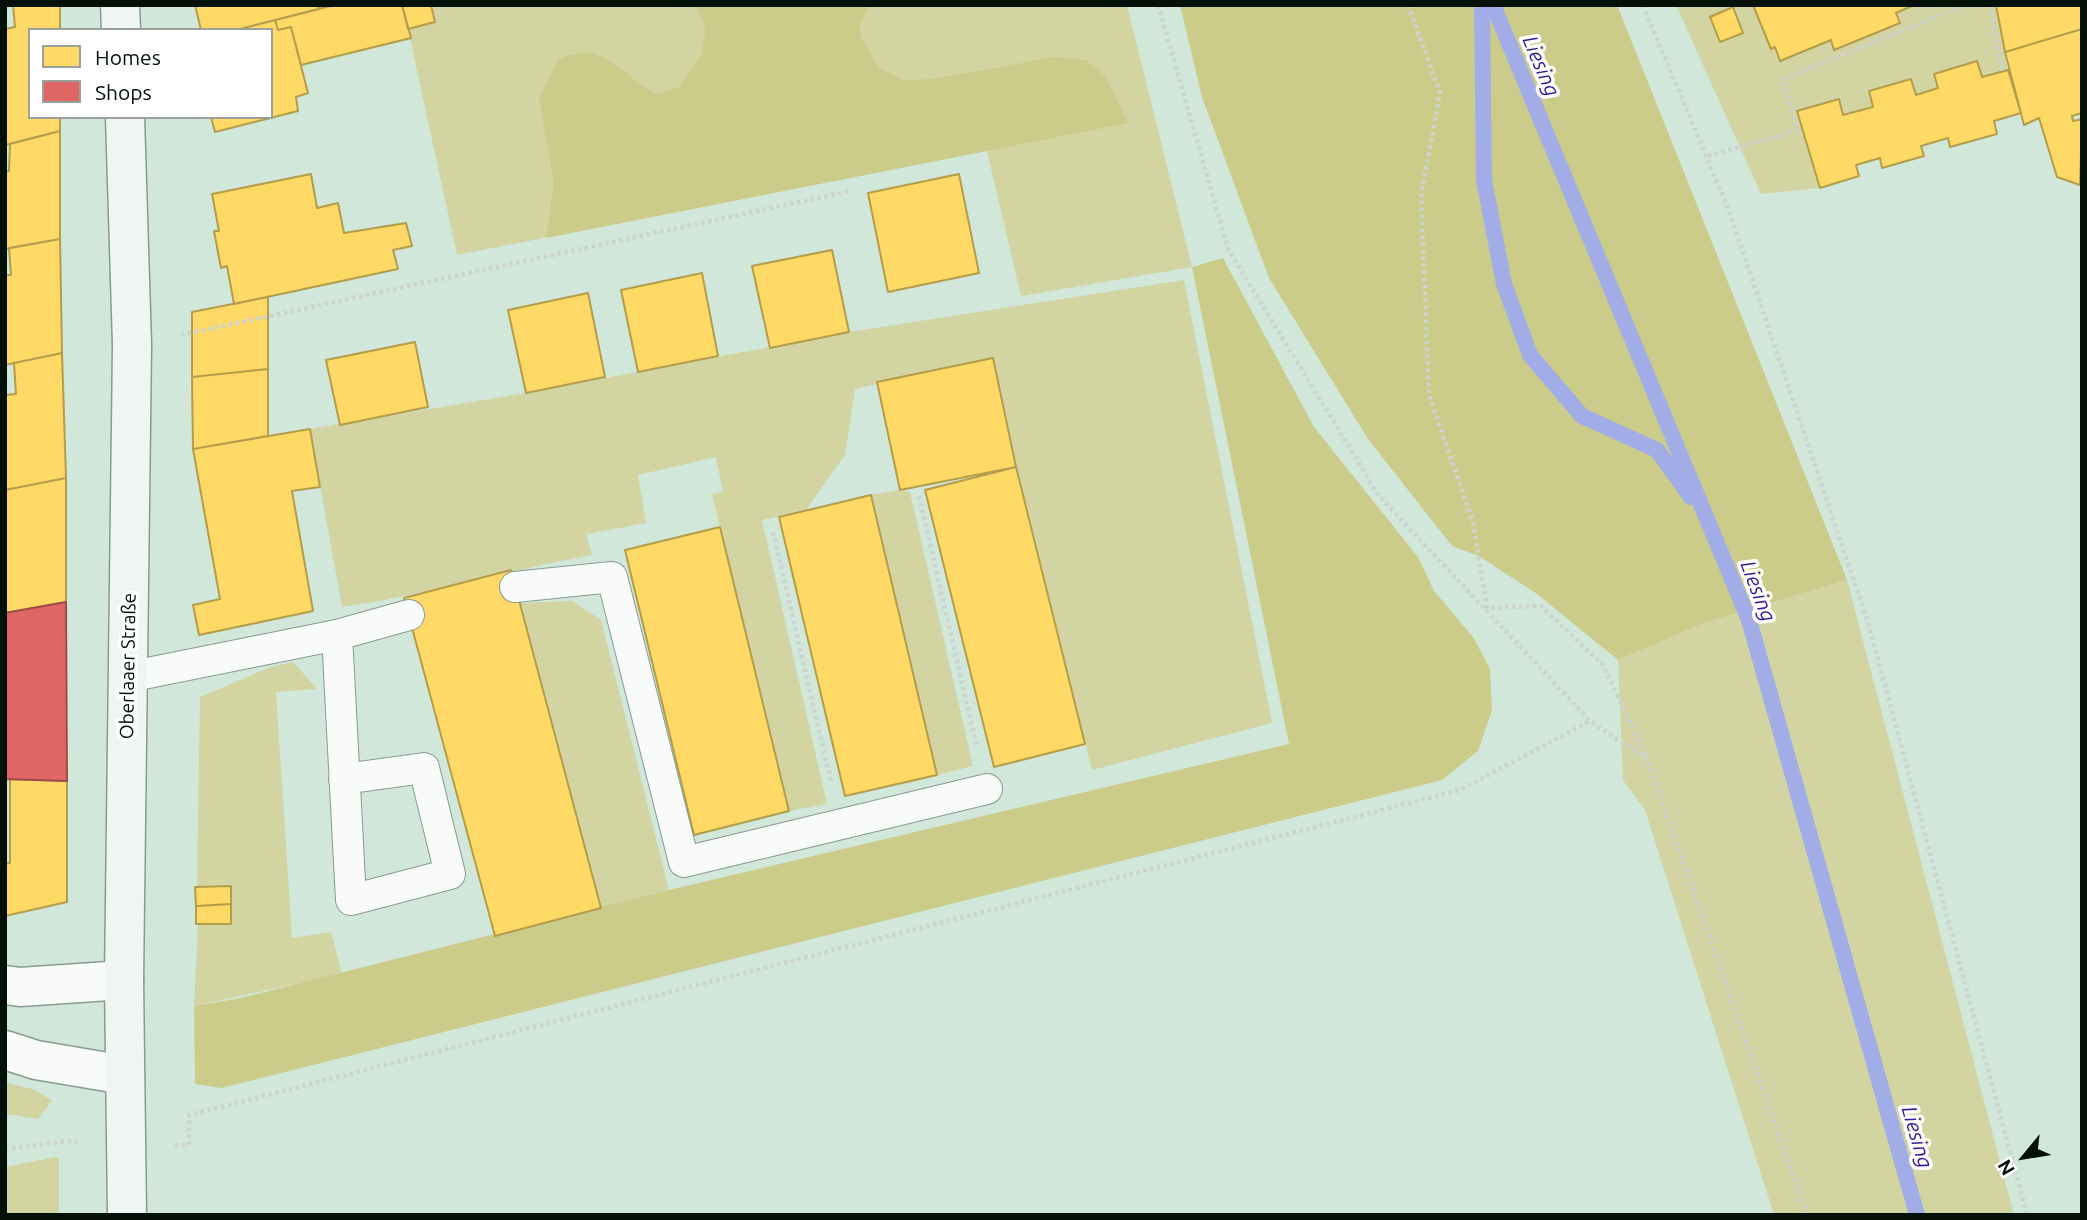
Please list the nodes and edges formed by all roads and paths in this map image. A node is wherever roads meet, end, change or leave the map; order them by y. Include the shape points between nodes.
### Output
1 (120, 5) edge
2 (1158, 5) edge
3 (1408, 5) edge
4 (1643, 5) edge
5 (1966, 5) edge
6 (1990, 5) edge
7 (121, 28) edge
8 (2002, 37) dead end
9 (1996, 39) junction
10 (2002, 71) dead end
11 (125, 119) edge
12 (1708, 156) junction
13 (850, 191) dead end
14 (132, 345) junction
15 (919, 496) dead end
16 (773, 532) dead end
17 (515, 587) dead end
18 (1487, 608) junction
19 (409, 615) dead end
20 (337, 635) junction
21 (128, 677) junction
22 (1590, 721) junction
23 (1647, 759) junction
24 (344, 779) junction
25 (987, 789) joint
26 (841, 824) junction
27 (124, 980) junction
28 (5, 985) edge
29 (5, 1050) edge
30 (125, 1075) junction
31 (85, 1143) dead end
32 (189, 1145) dead end
33 (5, 1149) edge
34 (127, 1215) edge
35 (1807, 1215) edge
36 (2027, 1215) edge

1 - 7 main road
2 - 18 path via 1228,249 1379,496
3 - 18 path via 1440,93 1422,196 1429,395 1473,522
4 - 12 path
5 - 12 path via 1783,79 1798,130
6 - 9 path
8 - 9 path
9 - 10 path
11 - 14 main road, Oberlaaer Straße
12 - 36 path via 1868,622
13 - 14 path
14 - 21 main road, Oberlaaer Straße
15 - 25 path
16 - 26 path
17 - 26 lane via 612,577 684,862
18 - 22 path
18 - 23 path via 1541,606 1603,664
19 - 20 lane
20 - 21 lane
20 - 24 lane
21 - 27 main road, Oberlaaer Straße
22 - 23 path
22 - 32 path via 1460,790 189,1115
23 - 35 path
24 - 24 lane via 351,900 450,874 424,768
25 - 26 lane
27 - 28 street
27 - 30 main road, Oberlaaer Straße
29 - 30 street
30 - 34 main road, Oberlaaer Straße
31 - 33 path

